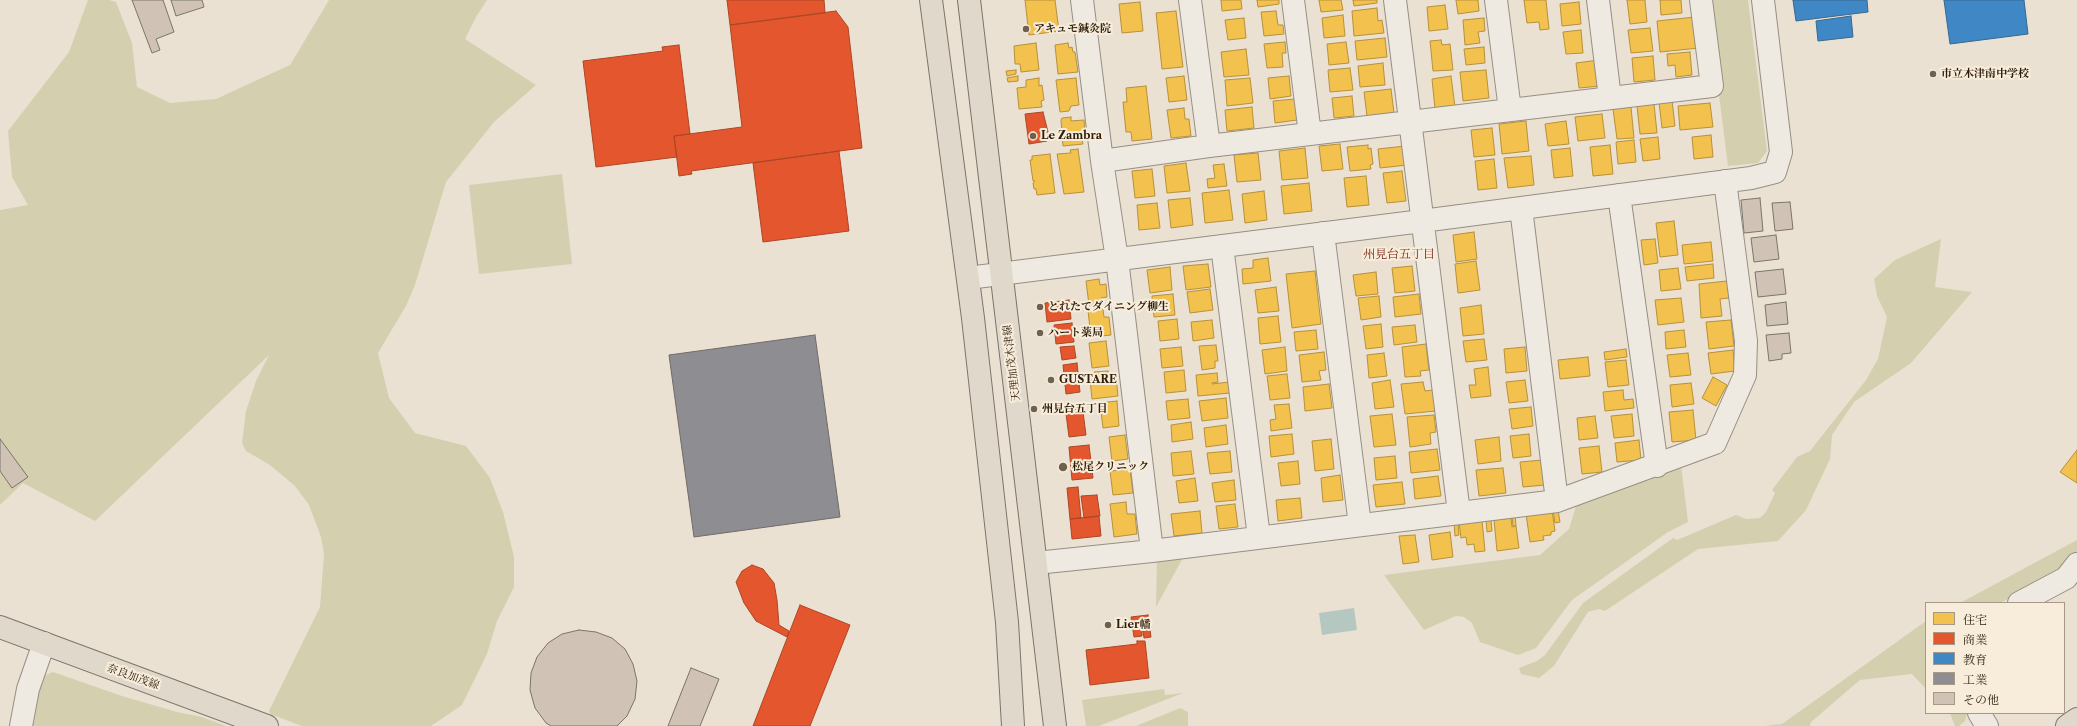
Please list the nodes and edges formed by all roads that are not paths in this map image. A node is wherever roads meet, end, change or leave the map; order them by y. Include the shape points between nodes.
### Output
1 (932, 0) edge
2 (969, 0) edge
3 (1082, 0) edge
4 (1190, 0) edge
5 (1293, 0) edge
6 (1394, 0) edge
7 (1496, 0) edge
8 (1598, 0) edge
9 (1701, 0) edge
10 (1763, 0) edge
11 (1610, 98) junction
12 (1510, 110) junction
13 (1409, 122) junction
14 (1310, 134) junction
15 (1209, 146) junction
16 (1102, 162) junction
17 (1725, 181) junction
18 (1619, 195) junction
19 (1521, 208) junction
20 (1422, 221) junction
21 (1324, 233) junction
22 (1222, 246) junction
23 (1117, 259) junction
24 (1002, 274) junction
25 (968, 278) junction
26 (1657, 466) junction
27 (1558, 501) junction
28 (1459, 513) junction
29 (1360, 525) junction
30 (1259, 537) junction
31 (1152, 551) junction
32 (1036, 563) junction
33 (2077, 564) edge
34 (2021, 602) edge
35 (0, 627) edge
36 (44, 643) junction
37 (2077, 719) edge
38 (21, 726) edge
39 (267, 726) edge
40 (1013, 726) edge
41 (1055, 726) edge
42 (2067, 726) edge

1 - 25 main road
2 - 24 main road, 天理加茂木津線
3 - 16 street
4 - 15 street
5 - 14 street
6 - 13 street
7 - 12 street
8 - 11 street
9 - 11 street via 1712,86
10 - 17 street via 1781,152 1775,172
11 - 12 street
12 - 13 street
13 - 14 street
13 - 20 street
14 - 15 street
15 - 16 street
16 - 23 street
17 - 18 street
17 - 26 street via 1746,341 1745,375 1715,443
18 - 19 street
18 - 26 street
19 - 20 street
19 - 27 street
20 - 21 street
20 - 28 street
21 - 22 street
21 - 29 street
22 - 23 street
22 - 30 street
23 - 24 street
23 - 31 street
24 - 25 street
24 - 32 main road, 天理加茂木津線
25 - 40 main road via 1007,622
26 - 27 street
27 - 28 street
28 - 29 street
29 - 30 street
30 - 31 street
31 - 32 street
32 - 41 main road, 天理加茂木津線
33 - 34 street via 2066,578
35 - 36 main road, 奈良加茂線
36 - 38 street via 28,689
36 - 39 main road, 奈良加茂線
37 - 42 main road

